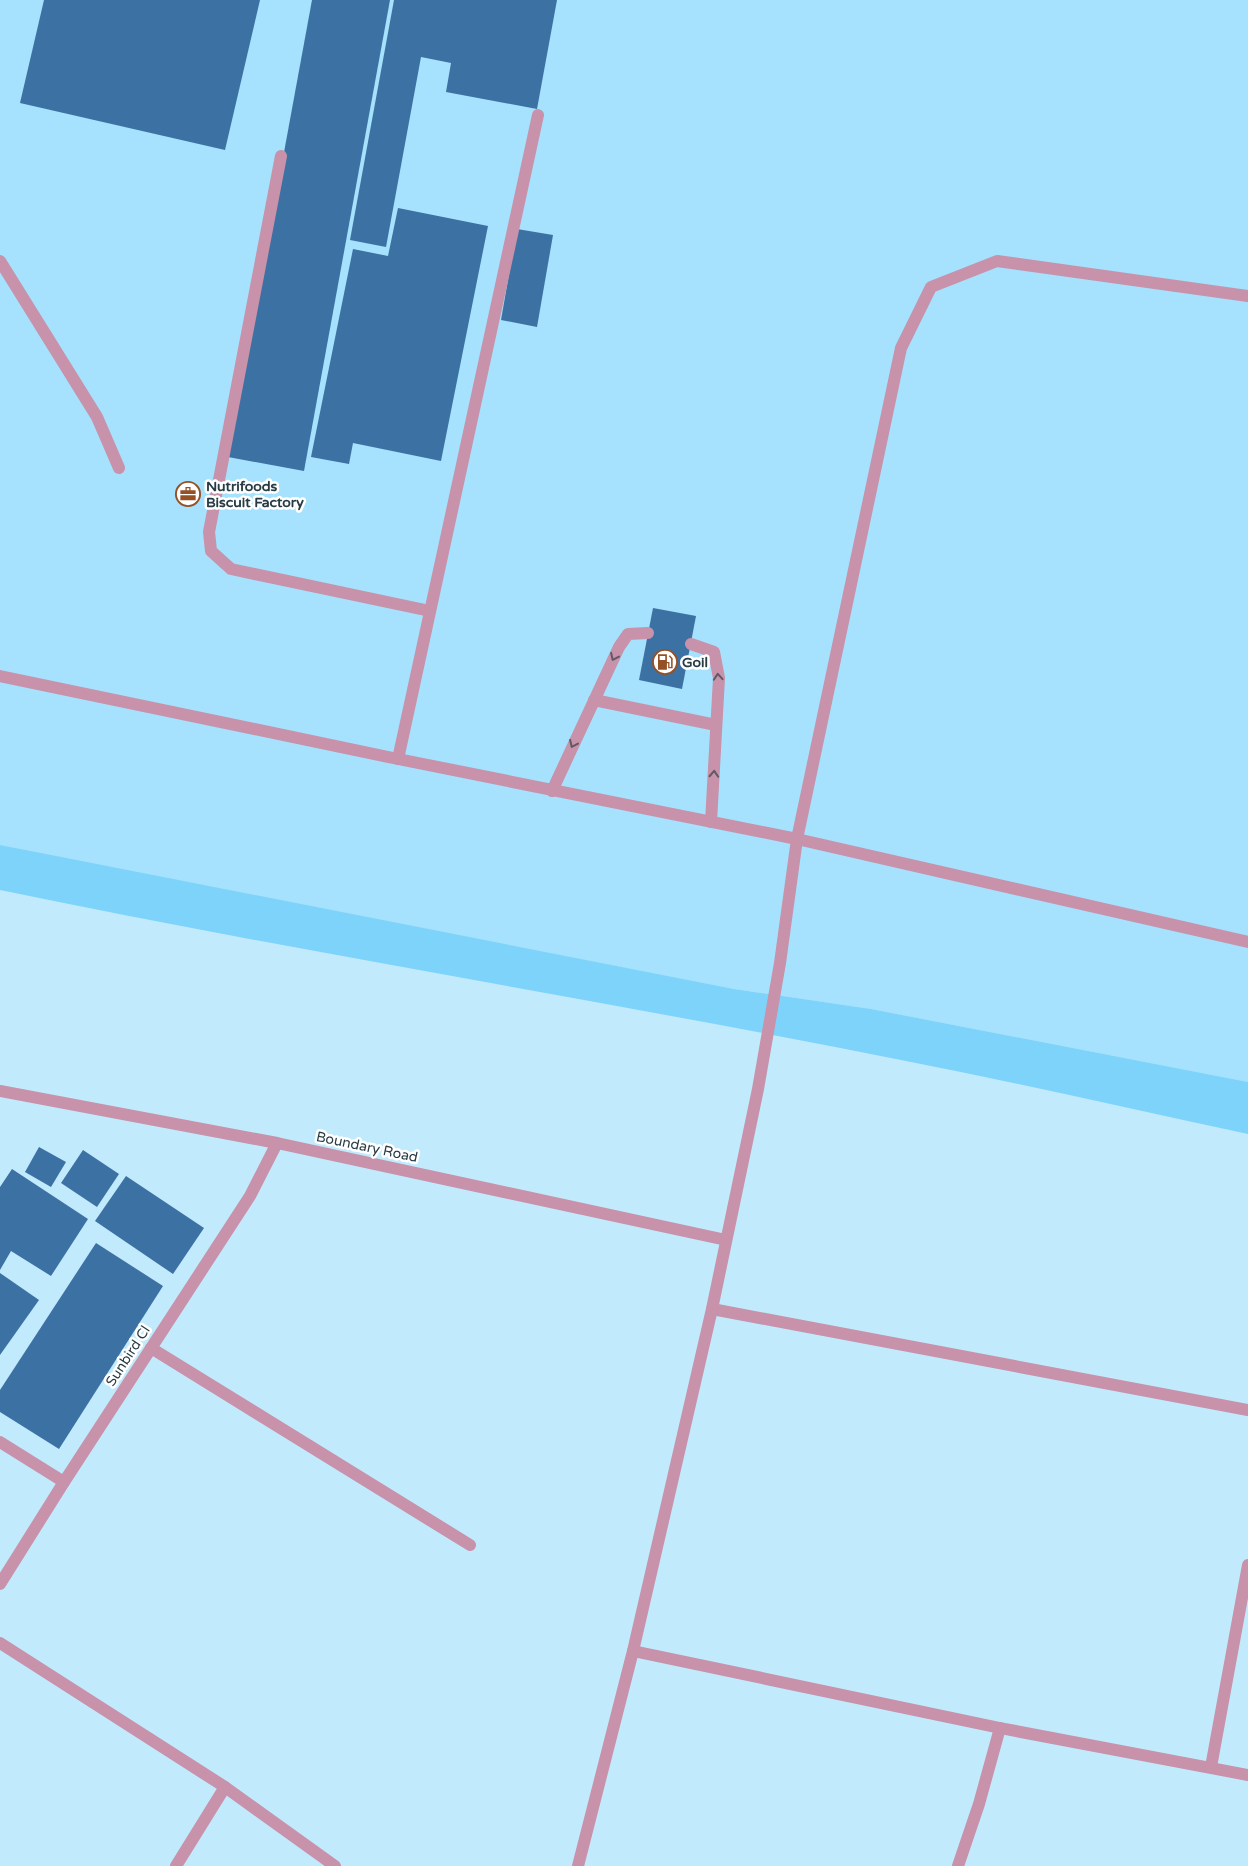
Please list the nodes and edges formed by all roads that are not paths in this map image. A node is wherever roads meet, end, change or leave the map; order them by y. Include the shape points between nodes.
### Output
1 (538, 115) dead end
2 (281, 156) dead end
3 (0, 261) edge
4 (1248, 296) edge
5 (119, 468) dead end
6 (430, 611) junction
7 (648, 634) dead end
8 (691, 644) dead end
9 (0, 676) edge
10 (594, 700) junction
11 (716, 725) junction
12 (398, 760) junction
13 (552, 791) junction
14 (711, 822) junction
15 (797, 840) junction
16 (1248, 942) edge
17 (0, 1091) edge
18 (277, 1143) junction
19 (726, 1240) junction
20 (712, 1309) junction
21 (151, 1348) junction
22 (1248, 1410) edge
23 (0, 1442) edge
24 (64, 1482) junction
25 (470, 1545) dead end
26 (1248, 1564) edge
27 (0, 1584) edge
28 (0, 1643) edge
29 (633, 1651) junction
30 (1000, 1728) junction
31 (1211, 1767) junction
32 (1248, 1775) edge
33 (225, 1787) junction
34 (176, 1866) edge
35 (336, 1866) edge
36 (578, 1866) edge
37 (958, 1866) edge

1 - 6 street
2 - 6 street via 209,532 211,552 232,569
3 - 5 street via 97,417
4 - 15 street via 997,261 931,287 901,348
6 - 12 street
7 -> 10 street via 628,634
11 -> 8 street via 719,678 714,652
9 - 12 street
10 - 11 street
10 -> 13 street
14 -> 11 street
12 - 13 street
13 - 14 street
14 - 15 street
15 - 16 street
15 - 19 street via 758,1089
17 - 18 street, Boundary Road
18 - 19 street, Boundary Road
18 - 21 street, Sunbird Cl via 250,1196
19 - 20 street
20 - 22 street
20 - 29 street
21 - 24 street, Sunbird Cl
21 - 25 street
23 - 24 street
24 - 27 street, Sunbird Cl
26 - 31 street
28 - 33 street
29 - 30 street
29 - 36 street
30 - 31 street
30 - 37 street
31 - 32 street
33 - 34 street
33 - 35 street

